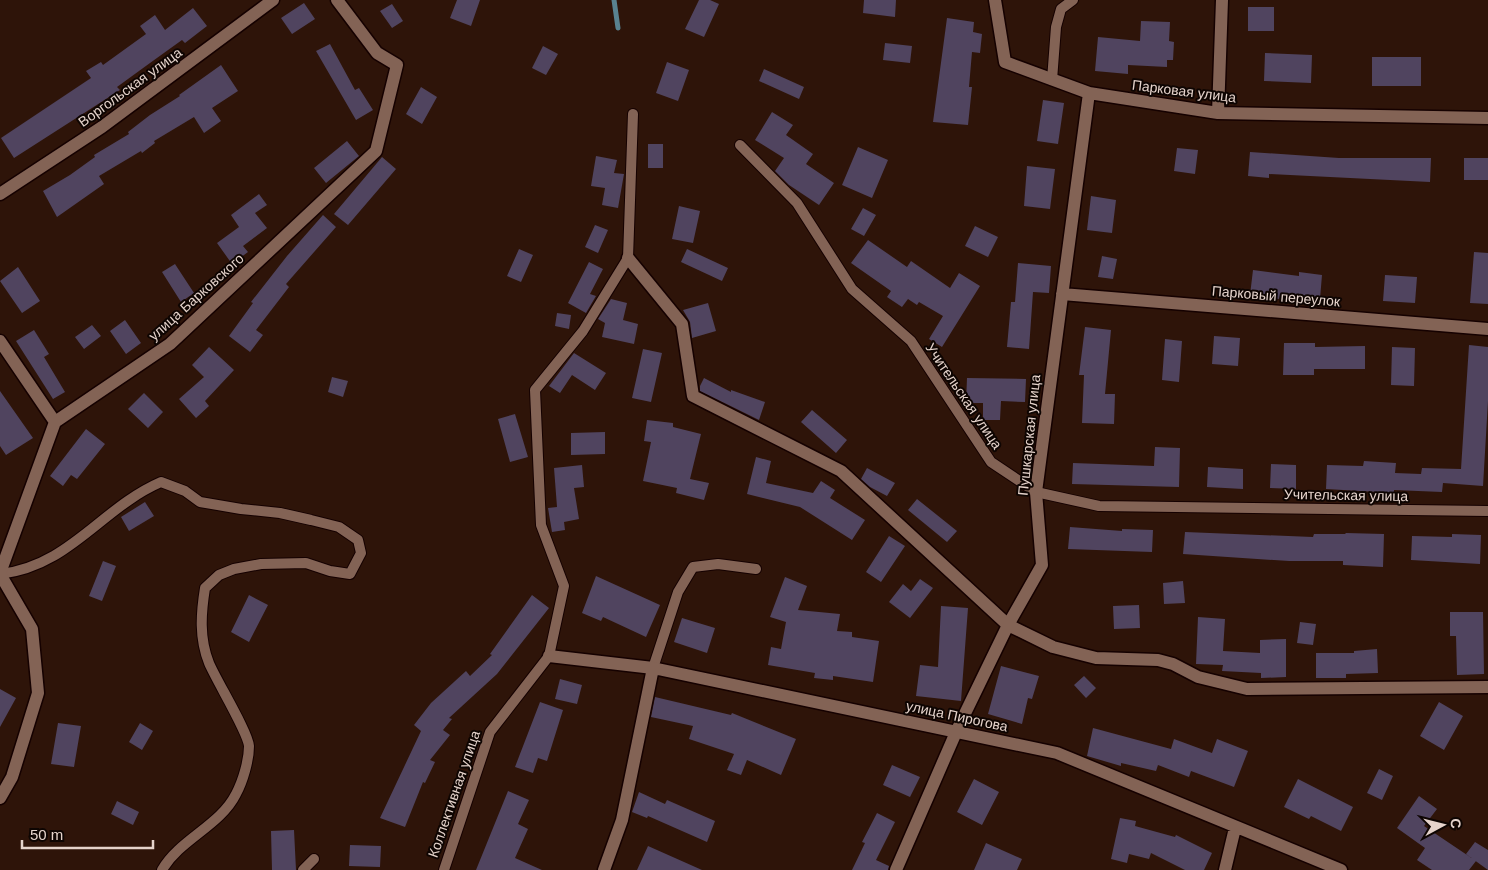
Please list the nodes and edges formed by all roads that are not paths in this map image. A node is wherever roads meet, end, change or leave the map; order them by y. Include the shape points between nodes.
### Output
1 (273, 0) edge
2 (337, 0) edge
3 (995, 0) edge
4 (1073, 0) edge
5 (1222, 0) edge
6 (1052, 80) junction
7 (1089, 93) junction
8 (1218, 113) junction
9 (633, 114) dead end
10 (1488, 118) edge
11 (740, 145) dead end
12 (0, 194) edge
13 (628, 258) junction
14 (1062, 294) junction
15 (1488, 329) edge
16 (0, 341) edge
17 (55, 422) junction
18 (1036, 492) junction
19 (1488, 511) edge
20 (756, 570) dead end
21 (0, 574) edge
22 (1008, 625) junction
23 (549, 656) junction
24 (652, 668) junction
25 (1488, 687) edge
26 (957, 730) junction
27 (0, 798) edge
28 (1235, 828) junction
29 (314, 858) dead end
30 (162, 870) edge
31 (303, 870) edge
32 (444, 870) edge
33 (604, 870) edge
34 (896, 870) edge
35 (1225, 870) edge
36 (1341, 870) edge

1 - 12 street, Воргольская улица via 102,127
2 - 17 street, улица Барковского via 377,53 397,65 376,151 170,344
3 - 6 street, Парковая улица via 1006,62
4 - 6 lane via 1061,9 1056,27
5 - 8 street
6 - 7 street, Парковая улица
7 - 8 street, Парковая улица
7 - 14 street, Пушкарская улица
8 - 10 street, Парковая улица
9 - 13 lane
11 - 18 lane, Учительская улица via 797,203 852,289 911,341 991,462
13 - 22 street via 682,324 692,396 841,471
13 - 23 lane via 583,331 535,390 541,525 564,586
14 - 15 street, Парковый переулок
14 - 18 street, Пушкарская улица
16 - 17 street
17 - 21 street
18 - 19 lane, Учительская улица via 1099,506
18 - 22 street, Пушкарская улица via 1042,565
20 - 24 lane via 718,564 693,568 678,592
21 - 27 street via 32,629 38,693 12,777
21 - 30 lane via 21,571 62,553 120,505 162,482 185,491 200,502 311,520 339,527 358,540 360,553 350,574 306,563 261,564 234,569 220,575 205,588 201,631 208,662 249,744 244,774 228,808 180,849
22 - 25 street via 1062,649 1096,658 1158,660 1198,677 1248,689
22 - 26 street, Пушкарская улица
23 - 24 street, улица Пирогова
23 - 32 lane, Коллективная улица via 490,732
24 - 26 street, улица Пирогова
24 - 33 street via 622,820
26 - 28 street, улица Пирогова via 1057,753
26 - 34 street, Пушкарская улица
28 - 35 street
28 - 36 street, улица Пирогова
29 - 31 lane

